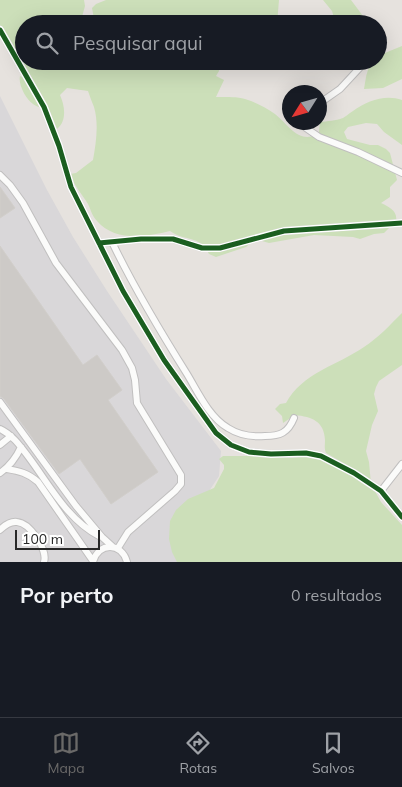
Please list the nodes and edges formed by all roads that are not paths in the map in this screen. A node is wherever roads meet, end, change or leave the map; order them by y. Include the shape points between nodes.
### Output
1 (0, 30) edge
2 (15, 56) edge
3 (23, 70) edge
4 (358, 70) edge
5 (327, 98) edge
6 (309, 130) edge
7 (402, 173) edge
8 (0, 175) edge
9 (402, 223) edge
10 (112, 242) junction
11 (99, 243) junction
12 (0, 402) edge
13 (294, 418) dead end
14 (0, 429) edge
15 (11, 436) junction
16 (0, 445) edge
17 (21, 447) junction
18 (402, 464) edge
19 (7, 469) junction
20 (0, 473) edge
21 (381, 491) junction
22 (402, 517) edge
23 (0, 530) edge
24 (102, 538) junction
25 (116, 548) junction
26 (44, 562) edge
27 (93, 562) edge
28 (128, 562) edge

1 - 2 street
3 - 11 street via 44,107 71,187
4 - 5 street
6 - 7 street
8 - 25 street via 22,203 56,263 122,350 132,368 137,403 181,475 181,484 175,491 128,532
9 - 10 street via 284,231 220,248 202,248 173,239
10 - 11 street
10 - 13 street via 169,346 218,421 229,429 255,437 286,432
11 - 21 street via 164,360 216,433 231,445 249,452 321,456
12 - 24 street
14 - 15 street
15 - 16 street
15 - 17 street
17 - 19 street
17 - 24 street via 76,521
18 - 21 street
19 - 20 street
19 - 27 street via 23,472 38,482
21 - 22 street
23 - 26 street via 16,521 26,526 44,551
24 - 25 street
25 - 27 street via 108,547 98,552
25 - 28 street

